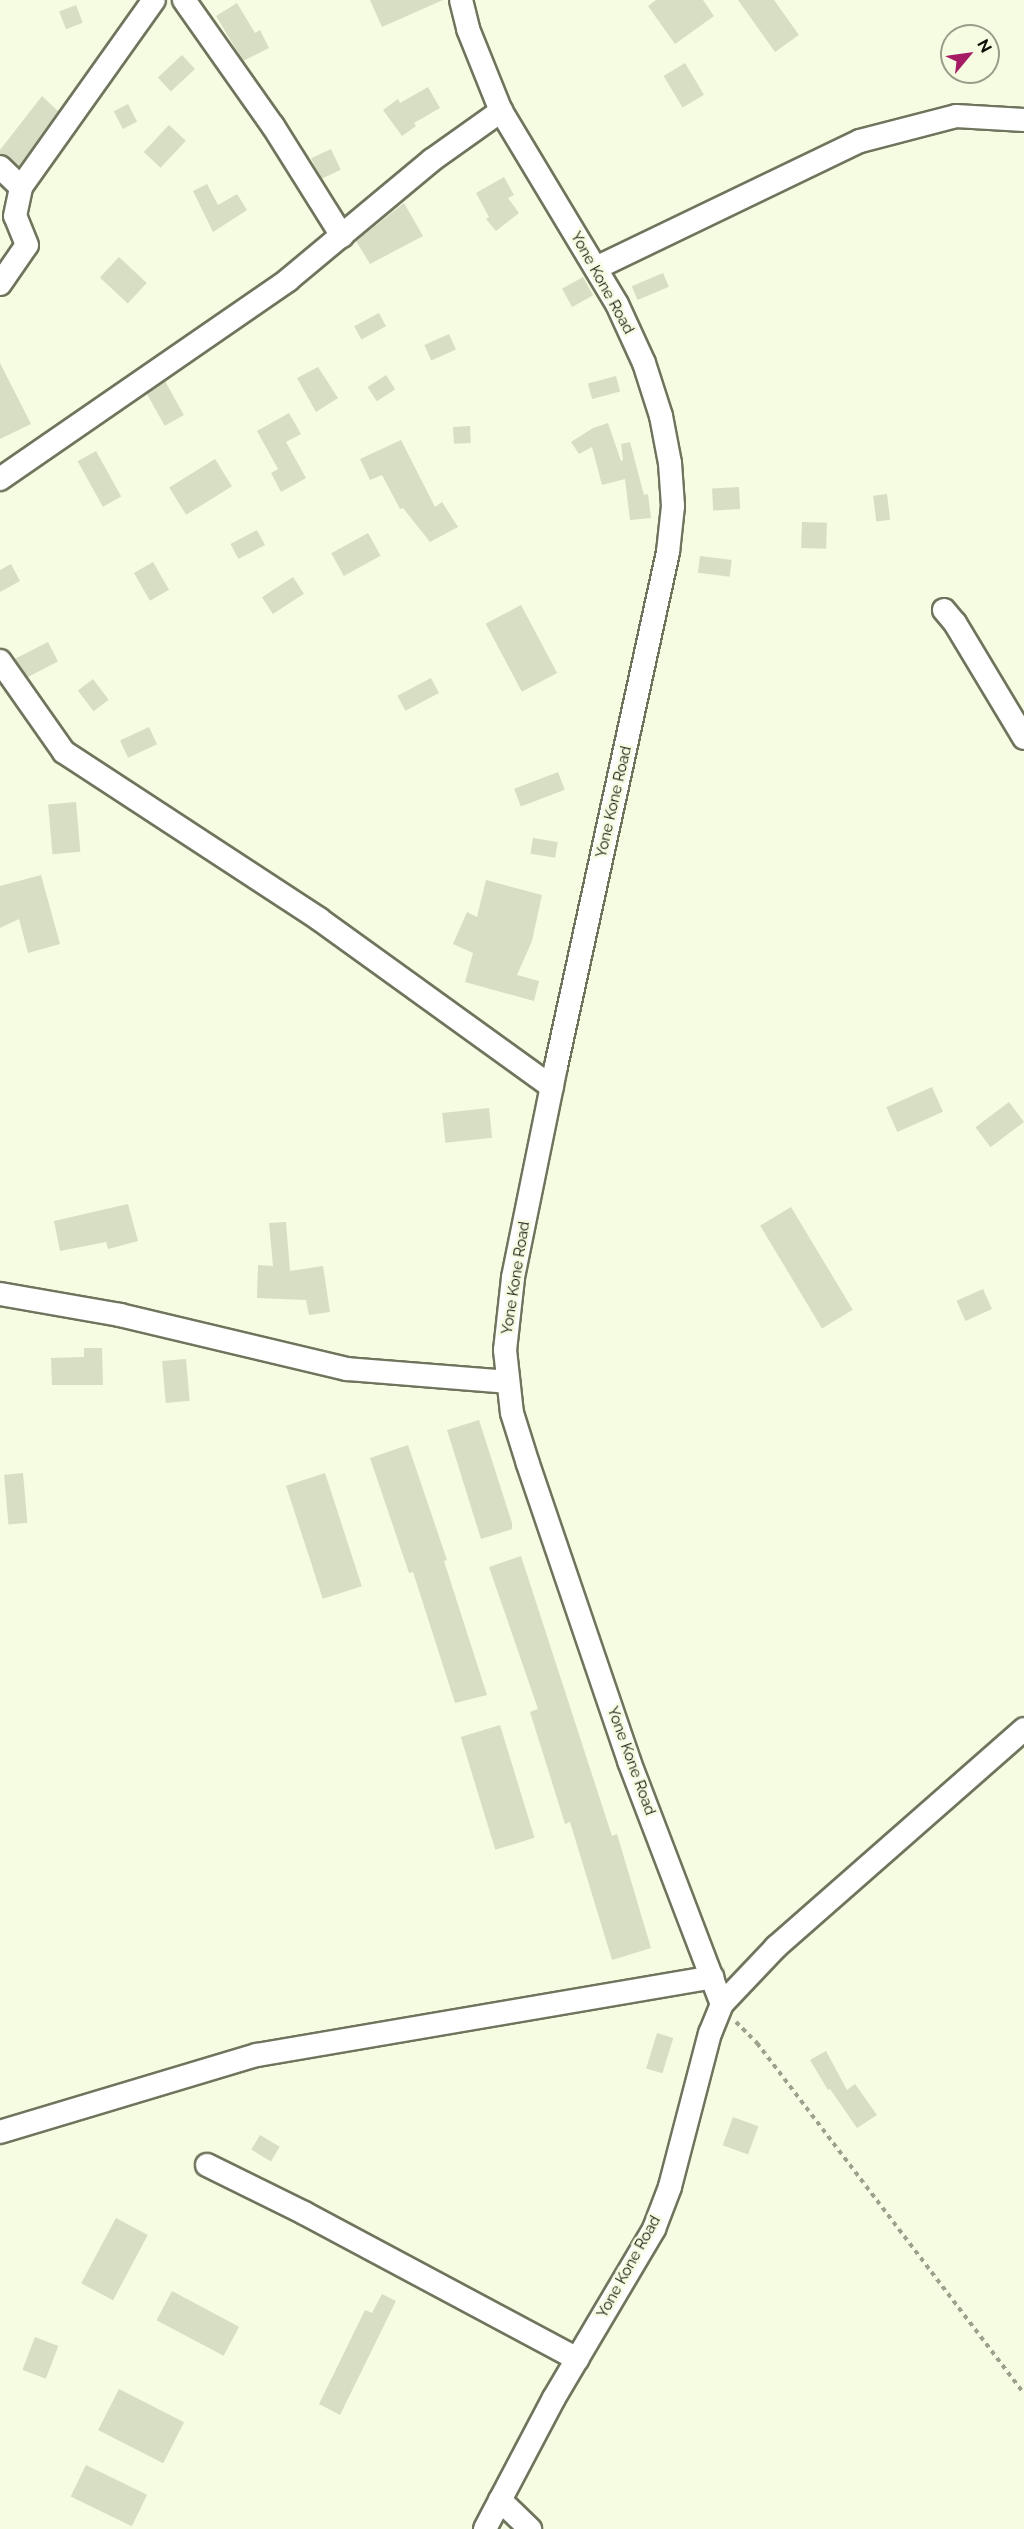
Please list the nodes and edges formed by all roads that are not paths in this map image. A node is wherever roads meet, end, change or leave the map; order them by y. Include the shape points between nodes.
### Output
1 (154, 0) edge
2 (184, 0) edge
3 (461, 0) edge
4 (501, 111) junction
5 (1024, 120) edge
6 (0, 167) edge
7 (21, 187) junction
8 (342, 236) junction
9 (596, 268) junction
10 (0, 284) edge
11 (0, 479) edge
12 (945, 610) dead end
13 (0, 661) edge
14 (1024, 738) edge
15 (552, 1087) junction
16 (0, 1294) edge
17 (507, 1382) junction
18 (1024, 1729) edge
19 (712, 1977) junction
20 (722, 2004) junction
21 (0, 2133) edge
22 (207, 2165) dead end
23 (577, 2359) junction
24 (500, 2500) junction
25 (485, 2529) edge
26 (530, 2529) edge

1 - 7 street
2 - 8 street via 273,126
3 - 4 street, Yone Kone Road via 468,29
4 - 8 street via 432,160
4 - 9 street, Yone Kone Road
5 - 9 street via 956,116 861,141
6 - 7 street
7 - 10 street via 15,216 27,245
8 - 11 street via 288,280
9 - 15 street, Yone Kone Road via 617,304 651,384 670,463 673,506 652,632
12 - 14 street
13 - 15 street via 64,752 319,919
15 - 17 street, Yone Kone Road via 513,1278 505,1350
16 - 17 street via 120,1315 347,1369
17 - 19 street, Yone Kone Road via 528,1464 629,1761
18 - 20 street via 776,1947
19 - 20 street, Yone Kone Road
19 - 21 street via 257,2055
20 - 23 street, Yone Kone Road via 710,2033 670,2187 654,2229
22 - 23 street
23 - 24 street, Yone Kone Road
24 - 25 street, Yone Kone Road
24 - 26 street

